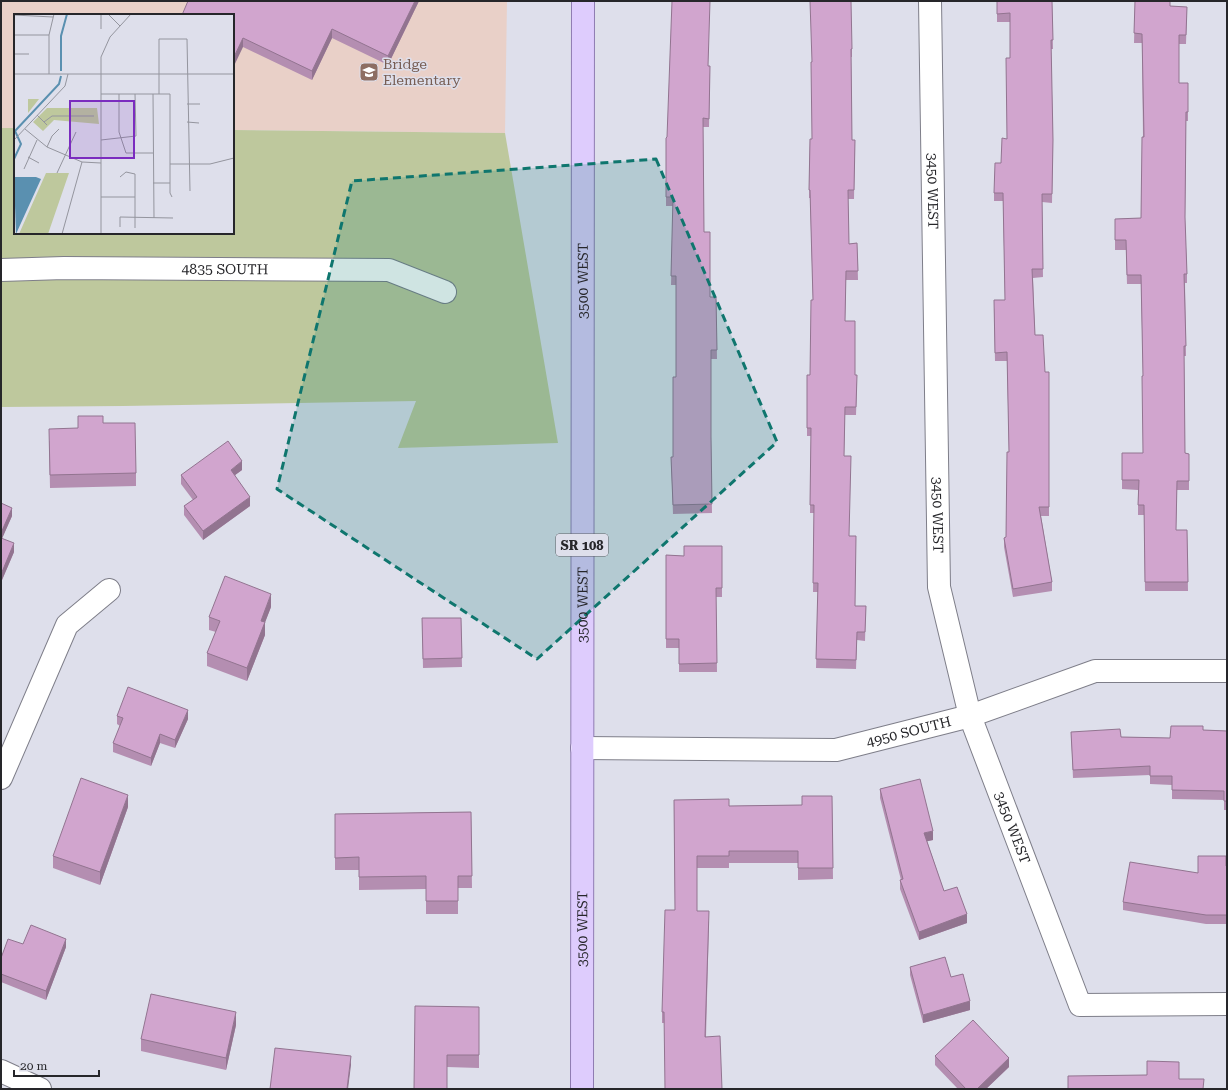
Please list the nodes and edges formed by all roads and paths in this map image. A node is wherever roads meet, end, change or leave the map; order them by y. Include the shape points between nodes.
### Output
1 (583, 1) edge
2 (930, 1) edge
3 (1, 270) edge
4 (445, 292) dead end
5 (109, 590) dead end
6 (1227, 671) edge
7 (970, 716) junction
8 (582, 748) junction
9 (1, 778) edge
10 (1227, 1004) edge
11 (1, 1071) edge
12 (40, 1089) edge
13 (582, 1089) edge

1 - 8 main road, 3500 WEST / SR 108
2 - 7 street, 3450 WEST via 939,586
3 - 4 street, 4835 SOUTH via 389,270
5 - 9 street via 67,625
6 - 7 street, 4950 SOUTH via 1095,671
7 - 8 street, 4950 SOUTH via 836,750
7 - 10 street, 3450 WEST via 1080,1005
8 - 13 main road, 3500 WEST / SR 108
11 - 12 street

